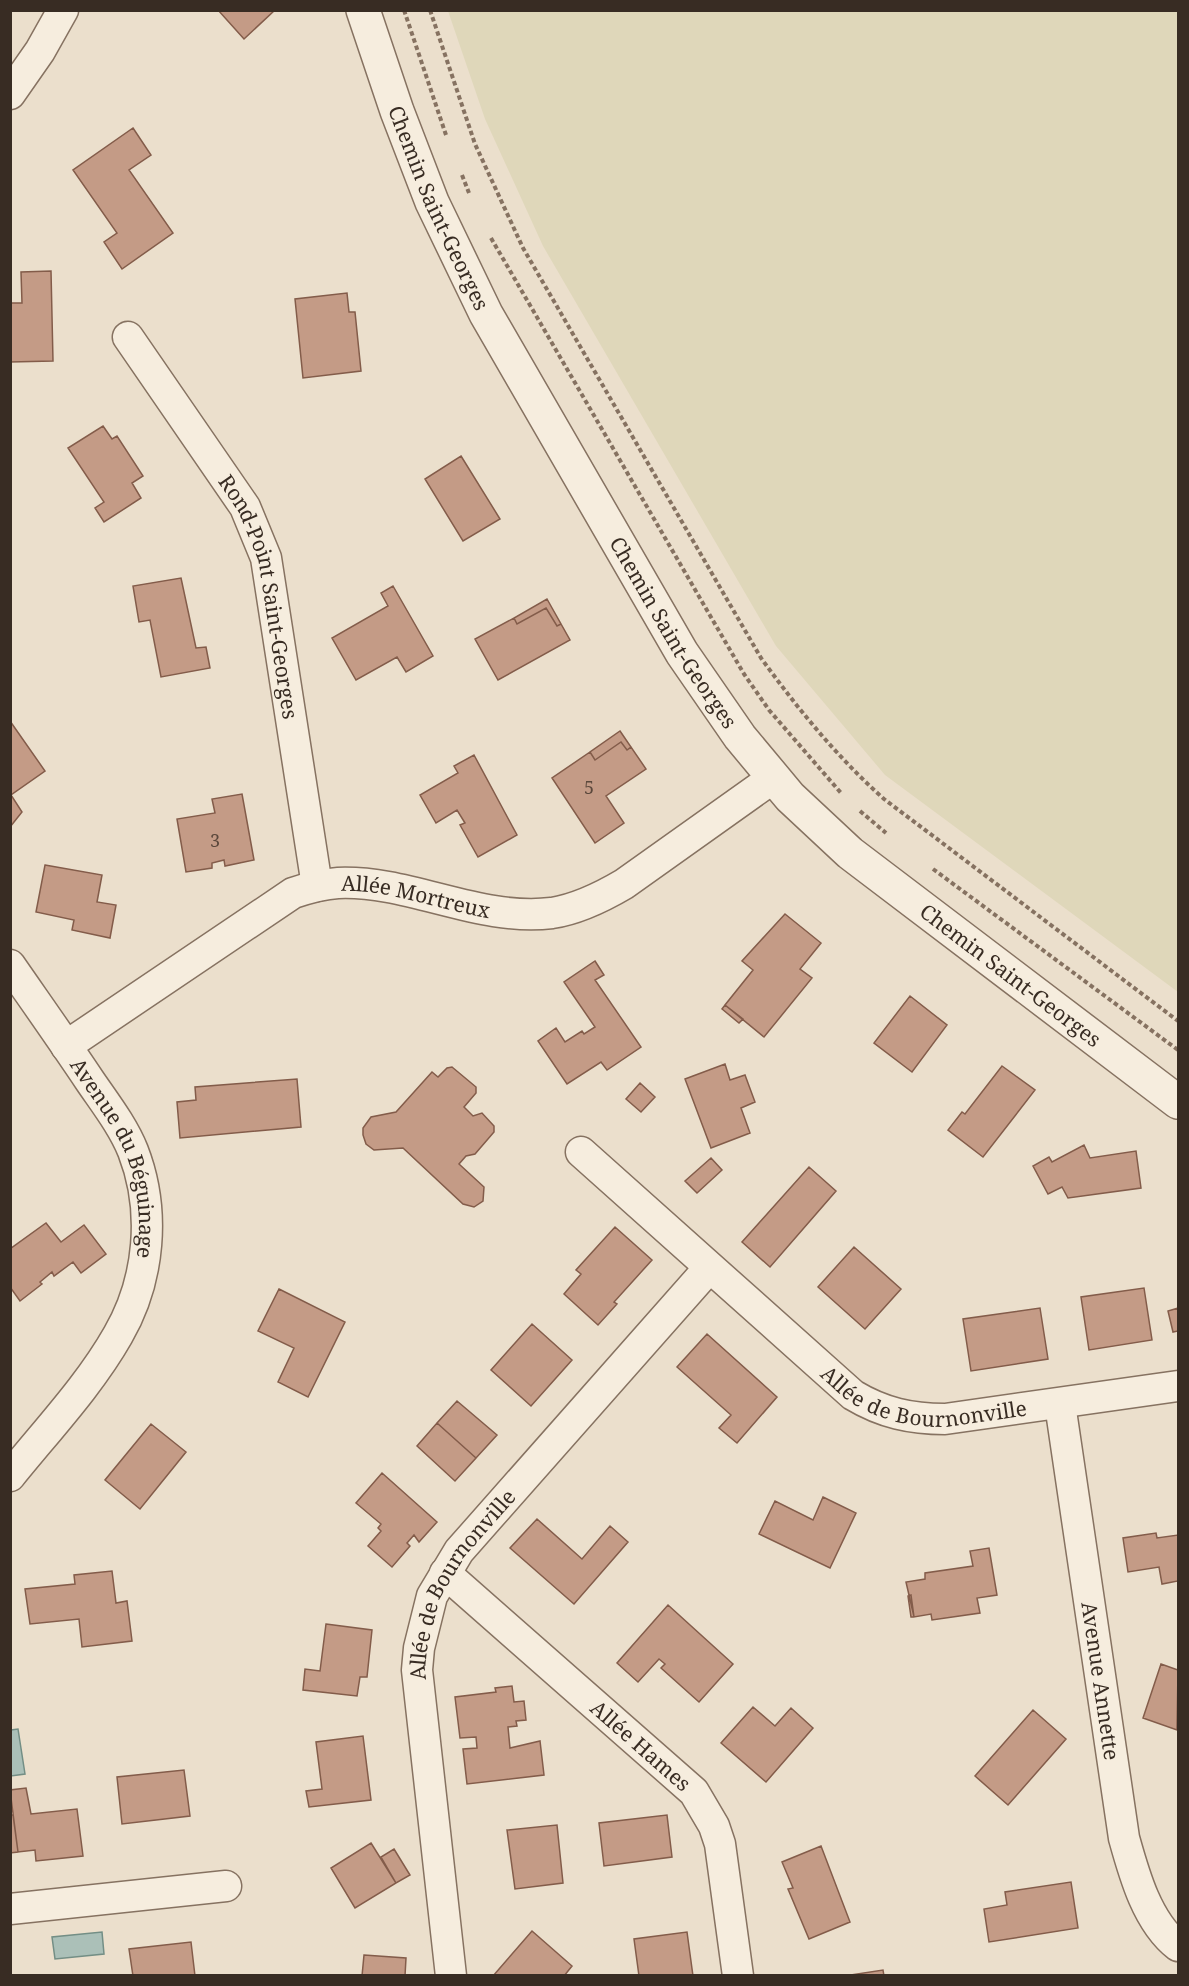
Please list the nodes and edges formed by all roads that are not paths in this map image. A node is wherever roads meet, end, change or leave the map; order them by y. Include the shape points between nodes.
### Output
1 (63, 10) edge
2 (363, 10) edge
3 (10, 94) edge
4 (128, 337) dead end
5 (773, 778) junction
6 (317, 886) junction
7 (10, 965) edge
8 (66, 1046) junction
9 (1179, 1102) edge
10 (581, 1152) dead end
11 (709, 1268) junction
12 (1179, 1386) edge
13 (1060, 1404) junction
14 (10, 1476) edge
15 (445, 1573) junction
16 (226, 1886) dead end
17 (10, 1909) edge
18 (1179, 1946) edge
19 (451, 1976) edge
20 (738, 1976) edge

1 - 3 street
2 - 5 street, Chemin Saint-Georges via 432,202 486,314 682,653 716,705
4 - 6 street, Rond-Point Saint-Georges via 245,507 266,558
5 - 6 street, Allée Mortreux via 624,884 600,898 551,913 502,913 378,887
5 - 9 street, Chemin Saint-Georges via 812,820 886,883
6 - 8 street, Allée Mortreux via 293,893 268,907
7 - 8 street, Avenue du Béguinage
8 - 14 street, Avenue du Béguinage via 132,1150 142,1181 146,1249 138,1290 118,1335
10 - 11 street, Allée de Bournonville
11 - 13 street, Allée de Bournonville via 854,1395 877,1409 922,1419 945,1419
11 - 15 street, Allée de Bournonville via 459,1551
12 - 13 street, Allée de Bournonville
13 - 18 street, Avenue Annette via 1124,1838 1137,1886
15 - 19 street, Allée de Bournonville via 426,1616 417,1670
15 - 20 street, Allée Hames via 694,1792 720,1844
16 - 17 street

